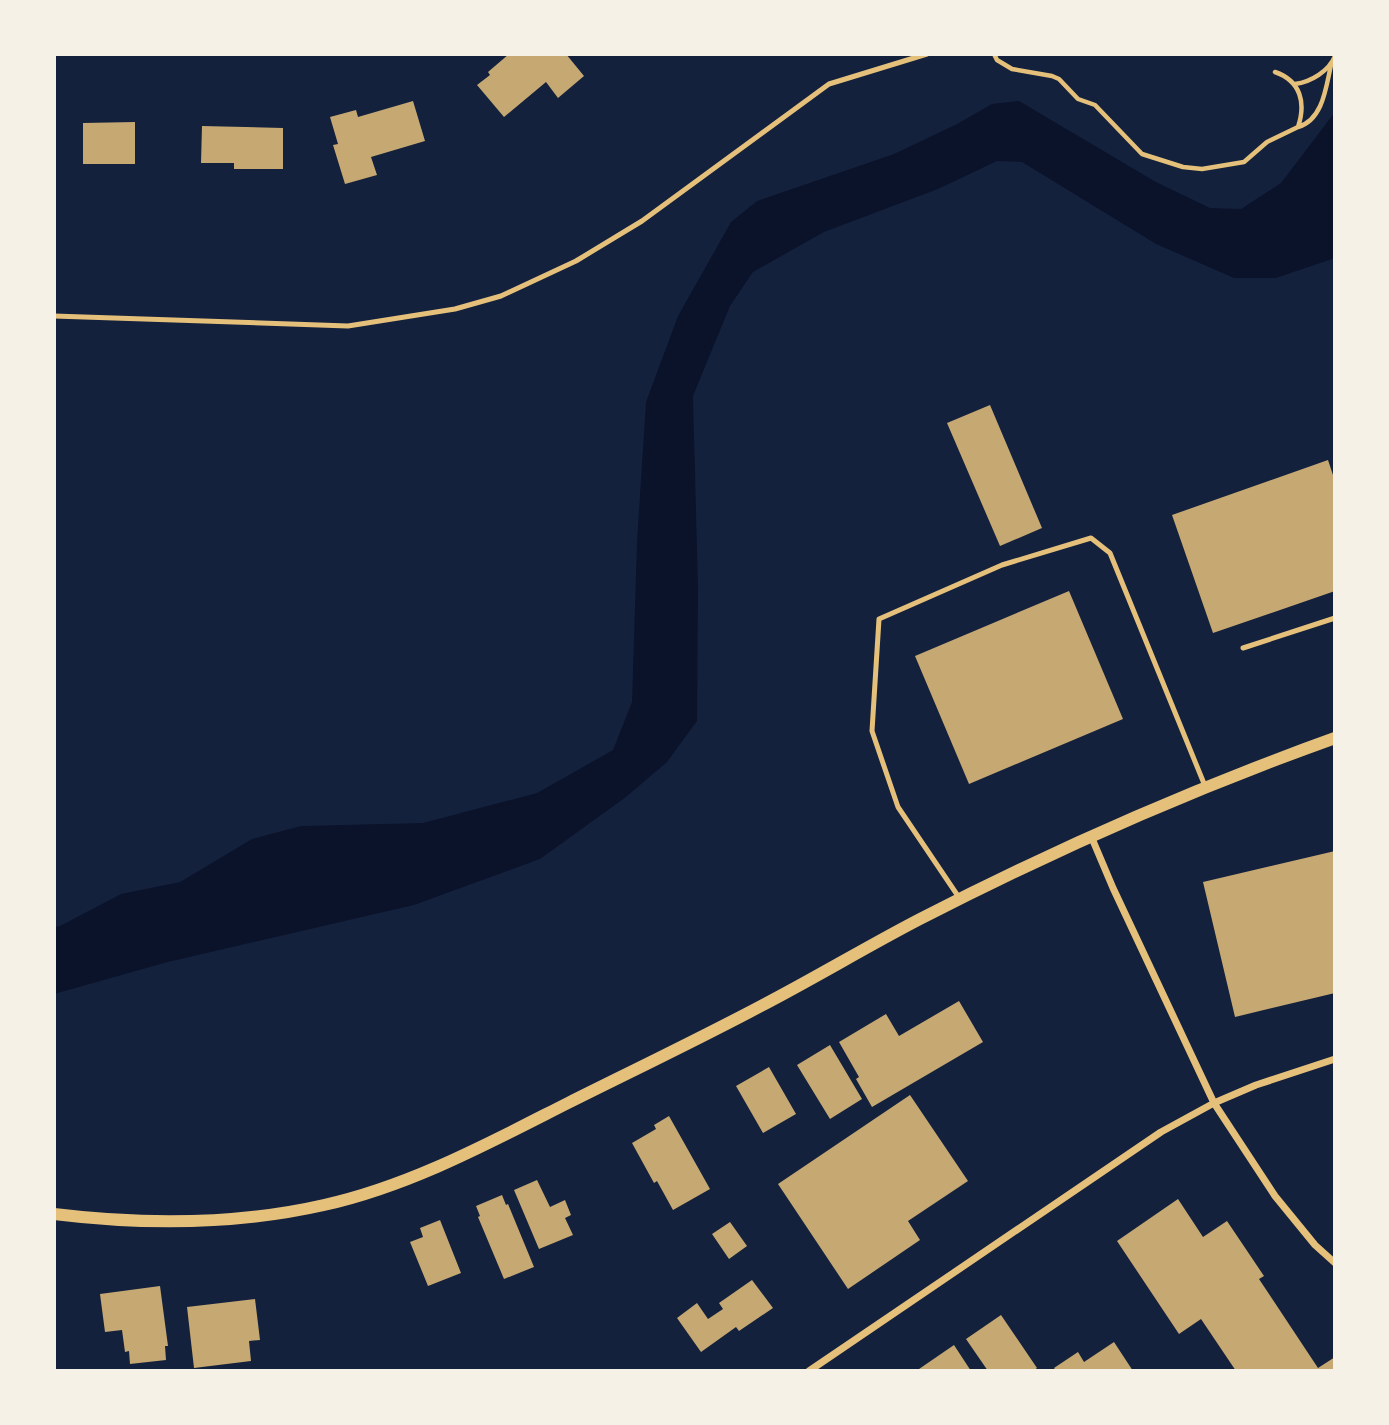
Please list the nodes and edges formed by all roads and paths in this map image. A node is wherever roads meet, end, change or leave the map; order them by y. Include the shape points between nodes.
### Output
1 (927, 54) edge
2 (994, 54) edge
3 (1335, 56) edge
4 (1331, 65) junction
5 (1275, 72) dead end
6 (1295, 83) junction
7 (1298, 127) junction
8 (54, 316) edge
9 (1335, 618) edge
10 (1243, 648) dead end
11 (1335, 738) edge
12 (1206, 789) junction
13 (1091, 836) junction
14 (960, 899) junction
15 (1335, 1059) edge
16 (1214, 1103) junction
17 (54, 1214) edge
18 (1335, 1264) edge
19 (809, 1371) edge

1 - 8 lane via 829,84 642,221 576,261 501,296 455,309 348,326
2 - 7 path via 1012,69 1059,79 1078,99 1096,105 1142,153 1183,167 1202,169 1244,162 1267,142
3 - 4 path
4 - 6 path via 1306,83
4 - 7 path via 1321,106 1308,124
5 - 6 path
6 - 7 path via 1304,111
9 - 10 lane
11 - 12 street
12 - 13 street
12 - 14 lane via 1110,554 1091,538 1002,565 916,603 879,620 872,731 898,807
13 - 14 street
13 - 16 street
14 - 17 street via 527,1124 375,1191 276,1215 222,1220 102,1220
15 - 16 street
16 - 18 street via 1275,1196
16 - 19 street via 1161,1132

